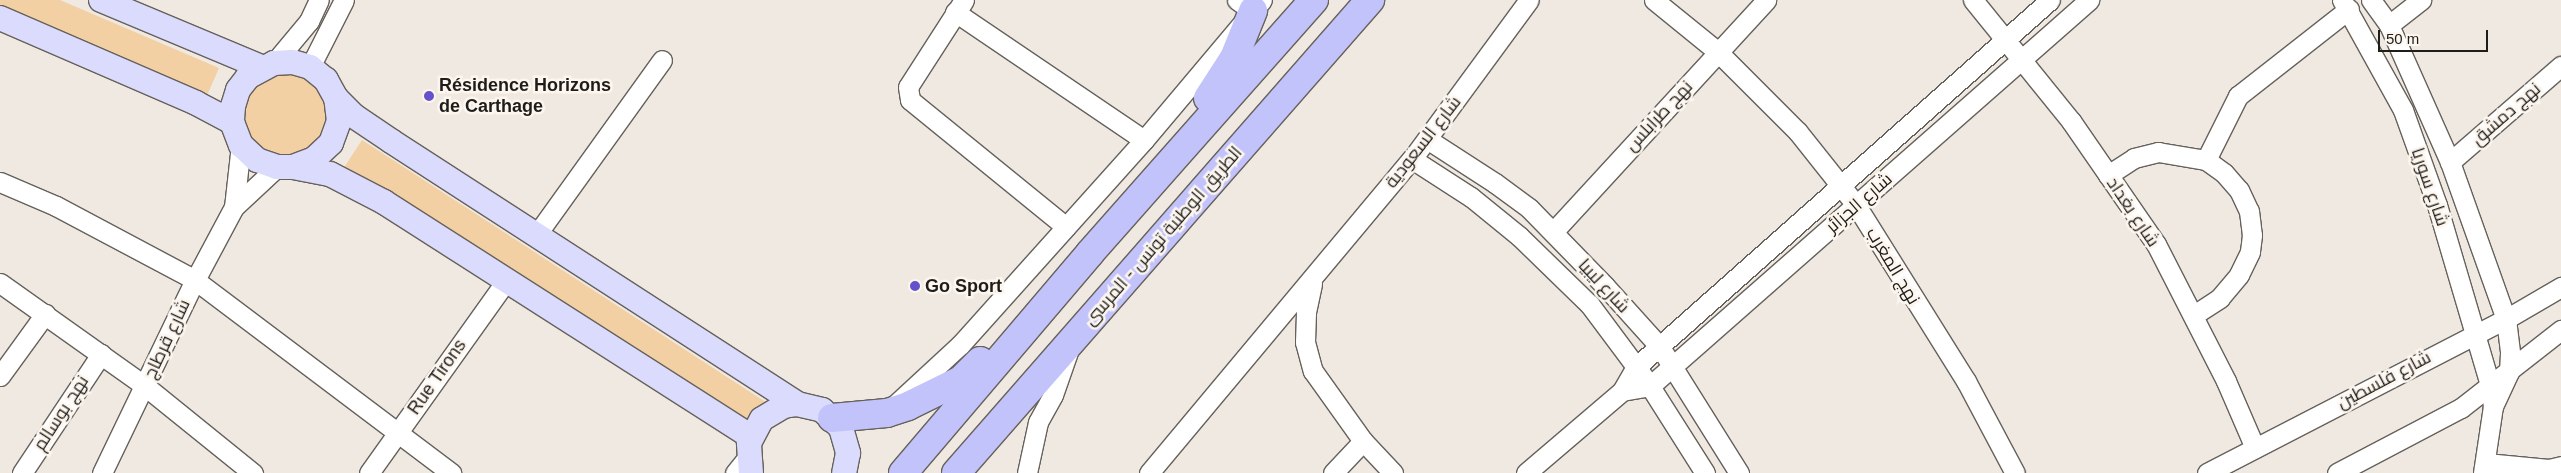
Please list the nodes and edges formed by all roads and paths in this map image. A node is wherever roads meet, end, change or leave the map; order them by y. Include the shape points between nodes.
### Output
1 (101, 0) edge
2 (319, 0) edge
3 (344, 0) edge
4 (1314, 0) edge
5 (1370, 0) edge
6 (1529, 0) edge
7 (1654, 0) edge
8 (1766, 0) edge
9 (1973, 0) edge
10 (2050, 0) edge
11 (2089, 0) edge
12 (2371, 0) edge
13 (2421, 0) edge
14 (1251, 4) edge
15 (2345, 4) edge
16 (960, 6) edge
17 (0, 18) edge
18 (2389, 25) junction
19 (2007, 38) junction
20 (1718, 52) junction
21 (2022, 58) junction
22 (662, 60) dead end
23 (267, 65) junction
24 (2561, 66) edge
25 (310, 67) junction
26 (336, 98) junction
27 (232, 122) junction
28 (1427, 139) junction
29 (1144, 140) junction
30 (241, 145) junction
31 (1412, 159) junction
32 (2206, 160) junction
33 (2450, 162) junction
34 (285, 167) junction
35 (1164, 167) junction
36 (2108, 175) junction
37 (0, 182) edge
38 (1841, 186) junction
39 (2462, 197) junction
40 (2437, 204) junction
41 (1856, 205) junction
42 (234, 207) junction
43 (1066, 227) junction
44 (1553, 232) junction
45 (537, 234) junction
46 (1090, 253) junction
47 (195, 280) junction
48 (1313, 280) junction
49 (506, 281) junction
50 (0, 283) edge
51 (2561, 287) edge
52 (45, 314) junction
53 (2194, 315) junction
54 (2506, 319) junction
55 (2476, 333) junction
56 (2558, 340) edge
57 (1071, 343) junction
58 (1660, 347) junction
59 (100, 354) junction
60 (1672, 367) junction
61 (1636, 368) junction
62 (2509, 372) junction
63 (0, 376) edge
64 (2490, 385) junction
65 (145, 386) junction
66 (1650, 386) junction
67 (1622, 391) junction
68 (797, 404) junction
69 (2493, 406) junction
70 (887, 413) junction
71 (832, 418) junction
72 (397, 434) junction
73 (1364, 441) junction
74 (2255, 448) junction
75 (746, 460) edge
76 (2561, 466) edge
77 (2484, 468) edge
78 (1153, 472) edge
79 (22, 473) edge
80 (102, 473) edge
81 (253, 473) edge
82 (370, 473) edge
83 (452, 473) edge
84 (844, 473) edge
85 (903, 473) edge
86 (956, 473) edge
87 (1027, 473) edge
88 (1333, 473) edge
89 (1393, 473) edge
90 (1526, 473) edge
91 (1705, 473) edge
92 (1739, 473) edge
93 (2016, 473) edge
94 (2207, 473) edge
95 (2337, 473) edge

1 - 23 main road
2 - 23 street via 309,21
3 - 25 street
4 - 35 highway
5 - 57 highway, الطريق الوطنية تونس - المرسى
6 - 28 street, شارع السعودية
7 - 20 street, نهج المغرب
8 - 20 street, نهج طرابلس
9 - 19 street, شارع بغداد
10 - 19 street, شارع الجزائر
11 - 21 street, شارع الجزائر
12 - 18 street, شارع سوريا
13 - 18 street
14 - 29 street
14 - 35 highway via 1234,58
15 - 32 street via 2238,96
15 - 40 street, شارع سوريا via 2403,110
16 - 29 street
16 - 43 street via 908,87 910,100
17 - 27 main road via 196,103
18 - 33 street, شارع سوريا
19 - 21 street, شارع بغداد
19 - 38 street, شارع الجزائر
20 - 38 street, نهج المغرب via 1798,132
20 - 44 street, نهج طرابلس
21 - 36 street, شارع بغداد
21 - 41 street, شارع الجزائر
22 - 45 street
23 - 25 main road via 292,62
23 - 27 main road via 238,90
24 - 33 street, نهج دمشق
25 - 26 main road via 326,80
26 - 34 main road via 339,121 331,143 314,159
26 - 45 main road via 354,116
27 - 30 main road
28 - 31 street, شارع السعودية
28 - 44 street, شارع ليبيا via 1495,183
29 - 43 street
30 - 34 main road via 257,160
30 - 42 street, شارع قرطاج
31 - 48 street, شارع السعودية
31 - 61 street, شارع ليبيا via 1471,196 1519,236 1590,305
32 - 36 street via 2158,152 2134,158
32 - 53 street via 2239,190 2249,211 2252,234 2250,252 2239,275 2220,298
33 - 39 street, شارع سوريا
34 - 42 street, شارع قرطاج
34 - 49 main road via 330,174 384,202
35 - 46 highway
36 - 53 street, شارع بغداد via 2156,244
37 - 47 street via 56,206
38 - 41 street, نهج المغرب
38 - 58 street, شارع الجزائر
39 - 40 street
39 - 54 street, شارع سوريا
40 - 55 street, شارع سوريا
41 - 60 street, شارع الجزائر
41 - 93 street, نهج المغرب via 1966,380
42 - 47 street, شارع قرطاج
43 - 70 street via 960,346
44 - 58 street, شارع ليبيا
45 - 68 main road
46 - 70 highway via 961,380 916,403
46 - 85 highway
47 - 65 street, شارع قرطاج
47 - 72 street
48 - 73 street via 1306,313 1305,342 1313,371
48 - 78 street, شارع السعودية
49 - 72 street, Rue Tirons
49 - 75 main road
50 - 52 street
51 - 54 street, شارع فلسطين
52 - 59 street
52 - 63 street
53 - 74 street, شارع بغداد
54 - 55 street, شارع فلسطين
54 - 62 street, شارع سوريا
55 - 64 street, شارع سوريا
55 - 74 street, شارع فلسطين
56 - 62 street
57 - 86 highway, الطريق الوطنية تونس - المرسى
57 - 87 street via 1053,395 1038,422
58 - 60 street, شارع ليبيا
58 - 61 street, شارع الجزائر
59 - 65 street
59 - 79 street, نهج بوسالم
60 - 66 street, شارع الجزائر
60 - 92 street, شارع ليبيا
61 - 66 street, شارع ليبيا
61 - 67 street, شارع الجزائر
62 - 64 street
62 - 69 street
64 - 69 street, شارع سوريا
64 - 95 street via 2454,412
65 - 80 street, شارع قرطاج
65 - 81 street
66 - 67 street
66 - 91 street, شارع ليبيا
67 - 90 street, شارع الجزائر
68 - 71 main road via 810,406
68 - 75 main road via 762,419
69 - 77 street
70 - 71 highway
71 - 84 main road via 846,440 848,453
72 - 82 street, Rue Tirons
72 - 83 street
73 - 88 street
73 - 89 street
74 - 94 street, شارع فلسطين
76 - 77 street

